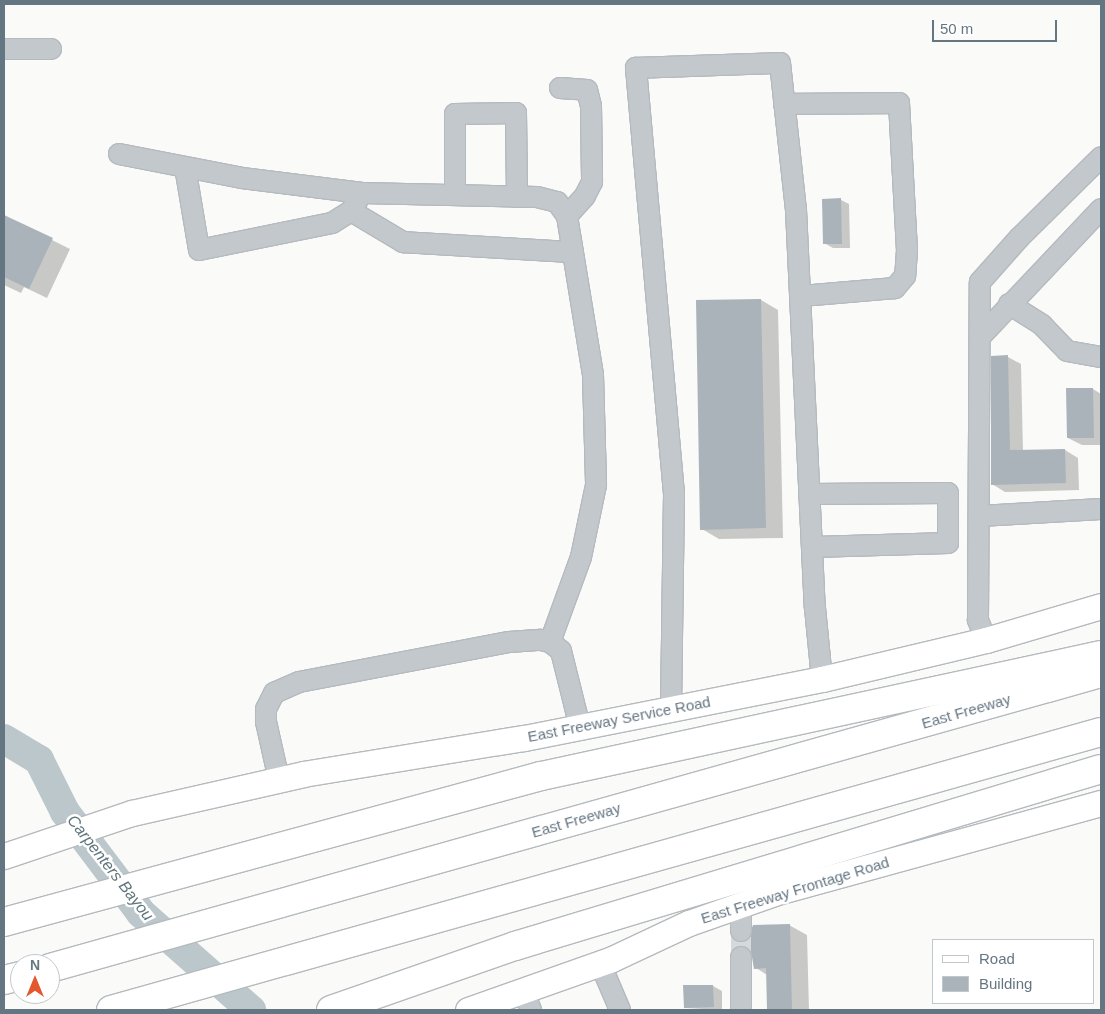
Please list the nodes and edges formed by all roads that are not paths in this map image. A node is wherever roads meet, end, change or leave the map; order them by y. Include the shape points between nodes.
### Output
1 (4, 49) edge
2 (52, 49) dead end
3 (560, 88) dead end
4 (784, 104) junction
5 (119, 154) dead end
6 (1101, 157) edge
7 (184, 167) junction
8 (362, 193) junction
9 (455, 195) junction
10 (517, 197) junction
11 (1101, 209) edge
12 (351, 211) junction
13 (567, 216) junction
14 (573, 252) junction
15 (800, 296) junction
16 (1009, 304) junction
17 (980, 337) junction
18 (1101, 357) edge
19 (809, 494) junction
20 (1101, 509) edge
21 (980, 516) junction
22 (813, 547) junction
23 (1101, 606) edge
24 (986, 640) junction
25 (550, 642) junction
26 (1101, 655) edge
27 (1101, 673) edge
28 (822, 679) junction
29 (671, 708) junction
30 (580, 727) junction
31 (1101, 732) edge
32 (1101, 769) edge
33 (279, 780) junction
34 (1101, 803) edge
35 (7, 855) edge
36 (163, 877) junction
37 (741, 905) junction
38 (4, 922) edge
39 (741, 931) tunnel mouth
40 (4, 940) edge
41 (741, 956) tunnel mouth
42 (600, 963) junction
43 (60, 965) edge
44 (413, 981) junction
45 (527, 1000) edge
46 (111, 1010) edge
47 (331, 1010) edge
48 (344, 1010) edge
49 (468, 1010) edge
50 (620, 1010) edge
51 (741, 1010) edge

1 - 2 lane
3 - 13 lane via 587,90 591,106 592,182 585,196
4 - 15 lane via 796,210
4 - 15 lane via 899,102 907,250 905,276 895,288
4 - 29 lane via 780,63 636,68 674,494
5 - 7 lane
6 - 17 lane via 1018,238 980,282
7 - 8 lane via 242,178
7 - 12 lane via 199,250 332,223
8 - 9 lane
8 - 12 lane
9 - 10 lane
9 - 10 lane via 455,114 516,113
10 - 13 lane via 557,202
11 - 16 lane
12 - 14 lane via 404,242
13 - 14 lane
14 - 25 lane via 593,375 596,485 581,556
15 - 19 lane
16 - 17 lane
16 - 18 lane via 1042,325 1067,351
17 - 21 lane
19 - 22 lane
19 - 22 lane via 948,493 948,543
20 - 21 lane
21 - 24 lane via 978,620
22 - 28 lane
23 - 24 main road, East Freeway Service Road
24 - 28 main road, East Freeway Service Road
25 - 30 lane via 561,651
25 - 33 lane via 509,642 286,686 274,692 266,708 266,722
26 - 36 highway via 603,762
27 - 43 highway, East Freeway
28 - 29 main road, East Freeway Service Road
29 - 30 main road, East Freeway Service Road
30 - 33 main road, East Freeway Service Road
31 - 46 highway
32 - 44 highway via 515,946
33 - 35 main road, East Freeway Service Road via 132,813
34 - 37 main road, East Freeway Frontage Road
36 - 38 highway
36 - 40 highway via 55,916
37 - 39 lane
37 - 42 main road, East Freeway Frontage Road via 689,923
41 - 51 lane
42 - 45 main road, East Freeway Frontage Road
42 - 50 lane
44 - 47 highway
44 - 48 highway
45 - 49 main road, East Freeway Frontage Road

